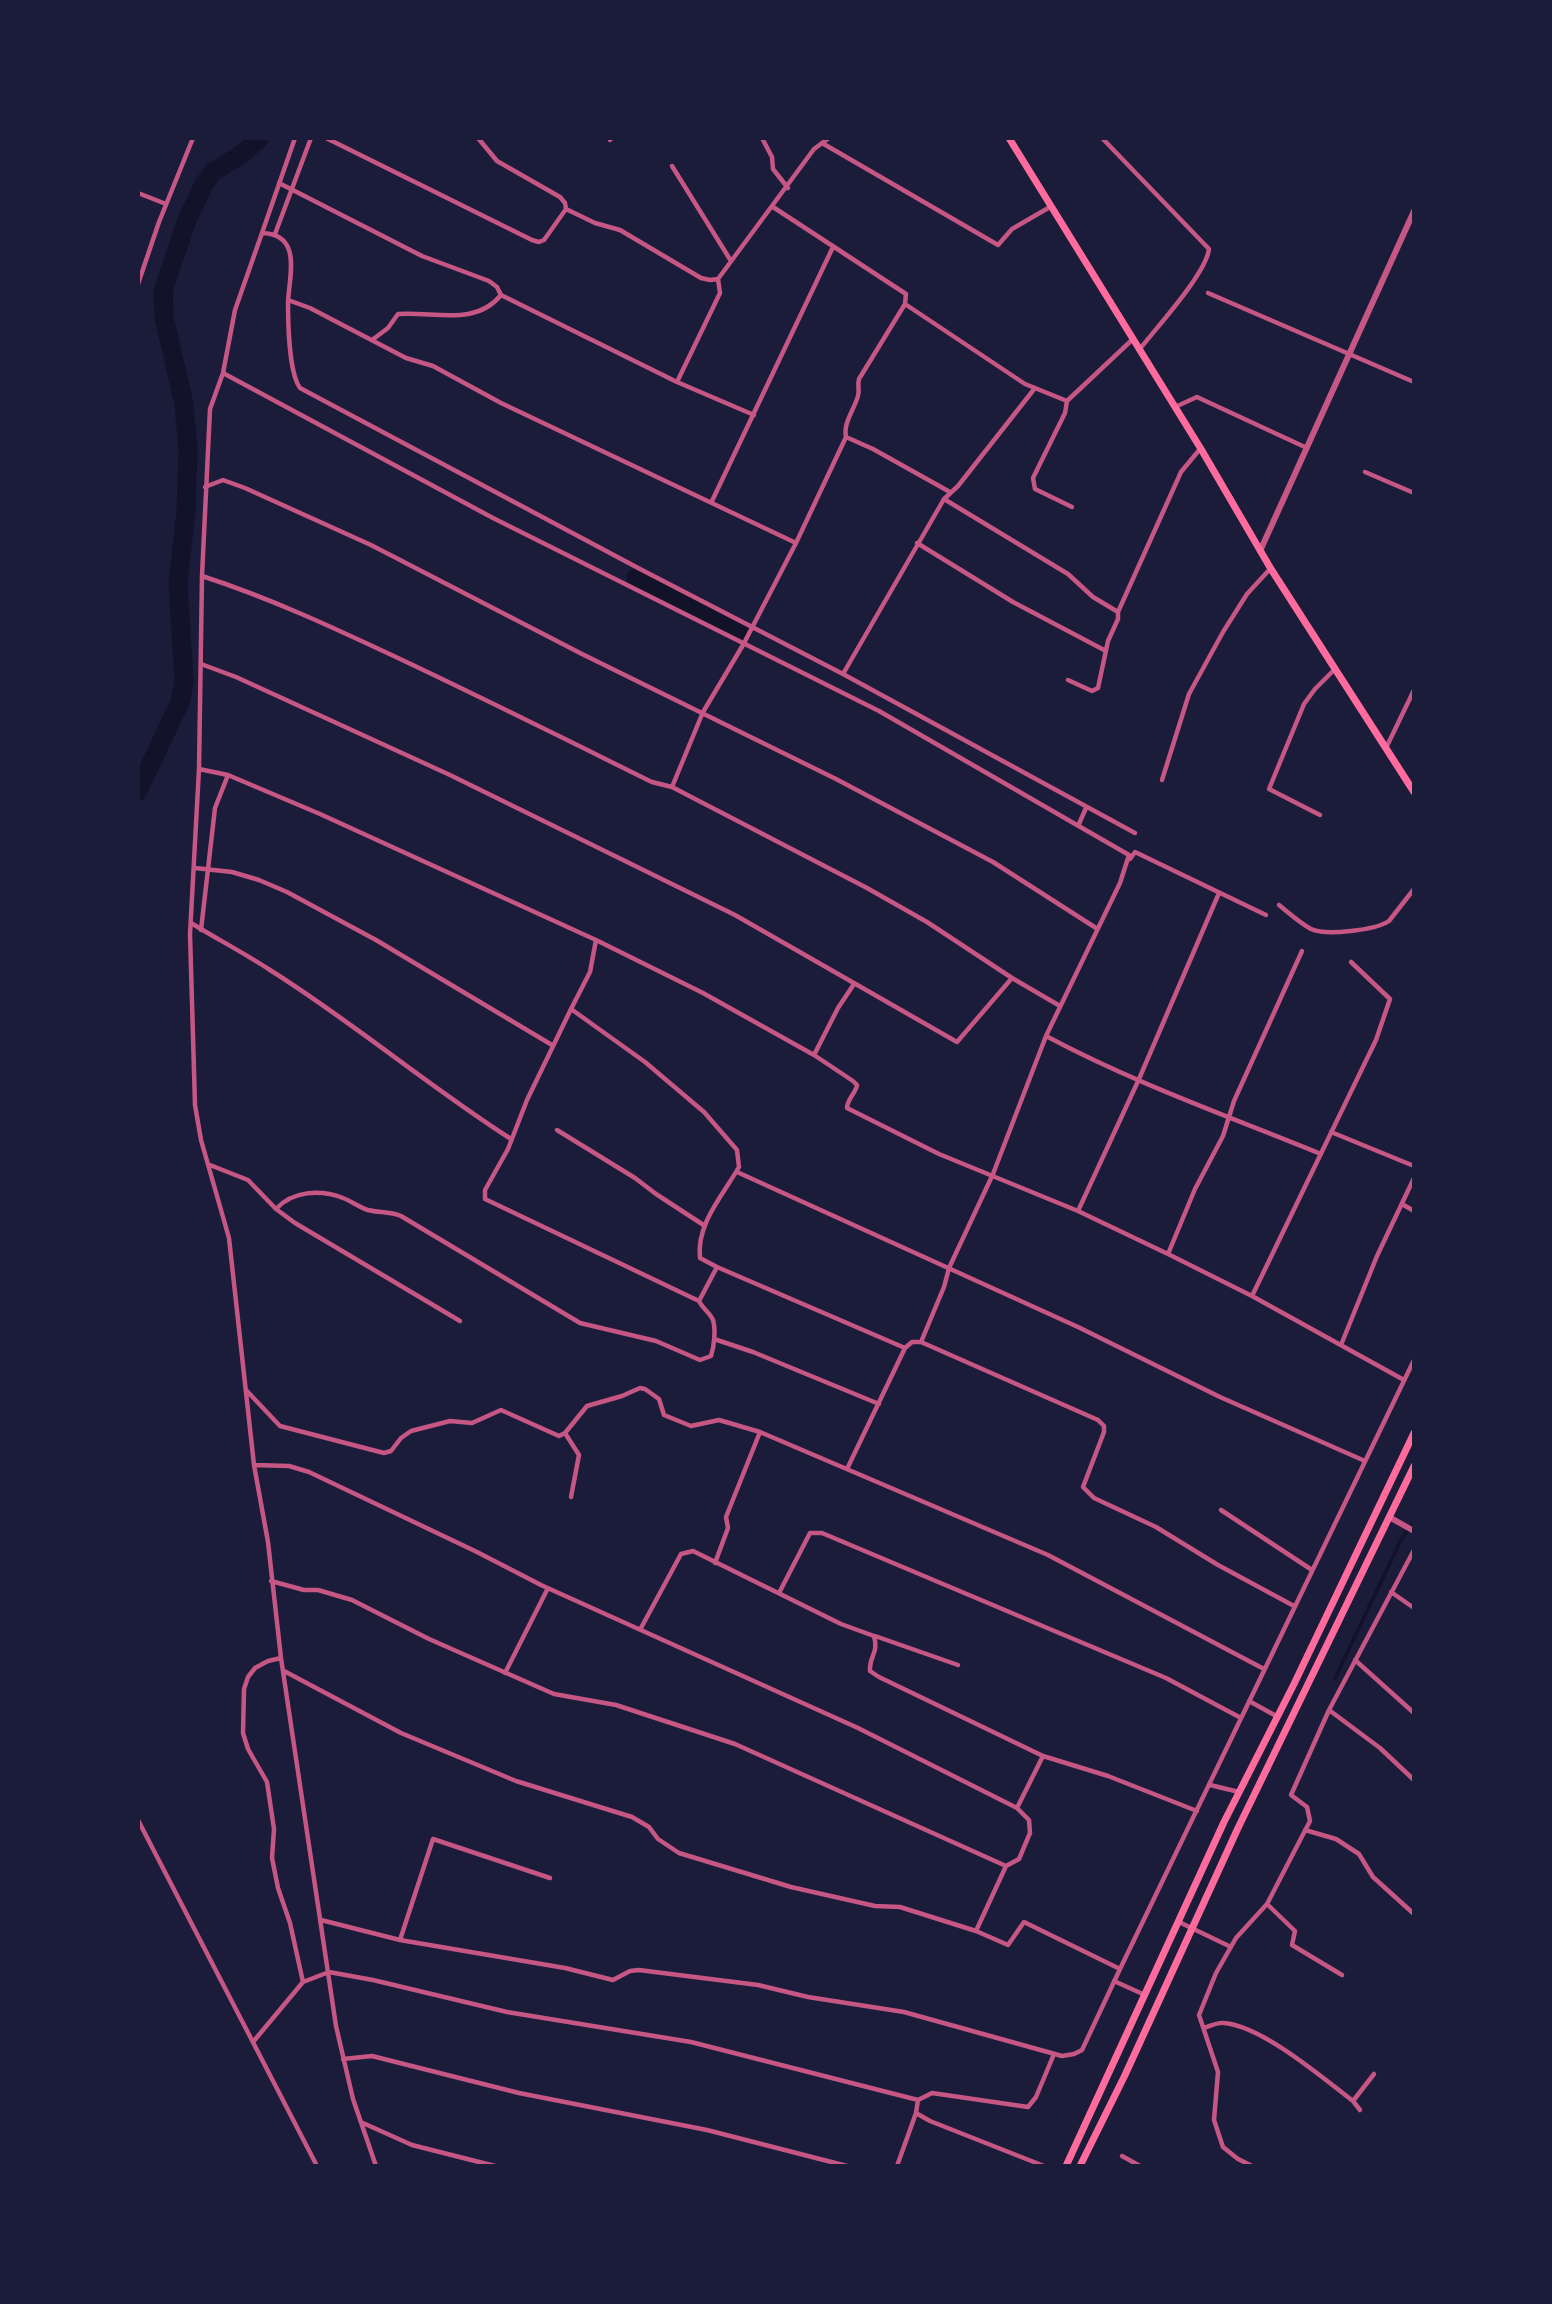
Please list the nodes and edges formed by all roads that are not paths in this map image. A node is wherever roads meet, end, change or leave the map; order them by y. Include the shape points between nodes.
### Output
1 (193, 138) edge
2 (295, 138) edge
3 (311, 138) edge
4 (326, 138) edge
5 (478, 138) edge
6 (762, 138) edge
7 (829, 138) edge
8 (1009, 138) edge
9 (1102, 138) edge
10 (822, 143) junction
11 (672, 166) dead end
12 (279, 183) junction
13 (788, 188) junction
14 (293, 190) junction
15 (138, 193) edge
16 (166, 204) junction
17 (773, 207) junction
18 (1050, 207) junction
19 (566, 209) junction
20 (1414, 211) edge
21 (262, 233) junction
22 (275, 234) junction
23 (833, 247) junction
24 (731, 261) junction
25 (719, 279) junction
26 (138, 285) edge
27 (1208, 293) dead end
28 (501, 295) junction
29 (288, 299) junction
30 (905, 304) junction
31 (1133, 339) junction
32 (372, 340) junction
33 (1139, 350) junction
34 (1349, 352) junction
35 (223, 373) junction
36 (677, 382) junction
37 (1414, 382) edge
38 (1035, 388) junction
39 (1067, 401) junction
40 (1175, 407) junction
41 (754, 415) junction
42 (846, 437) junction
43 (1307, 447) junction
44 (1201, 449) junction
45 (1365, 472) dead end
46 (205, 487) junction
47 (950, 492) junction
48 (1414, 493) edge
49 (944, 499) junction
50 (712, 501) junction
51 (1072, 508) dead end
52 (796, 543) junction
53 (917, 543) junction
54 (1260, 551) junction
55 (1271, 569) junction
56 (202, 576) junction
57 (1118, 612) junction
58 (752, 627) junction
59 (743, 645) junction
60 (1106, 651) junction
61 (201, 664) junction
62 (1334, 670) junction
63 (844, 674) junction
64 (1068, 680) dead end
65 (1414, 691) edge
66 (703, 712) junction
67 (1385, 748) junction
68 (199, 769) junction
69 (228, 775) junction
70 (1162, 780) dead end
71 (672, 787) junction
72 (1414, 792) edge
73 (1086, 807) junction
74 (1320, 815) dead end
75 (1077, 826) junction
76 (1135, 833) dead end
77 (1129, 859) junction
78 (195, 867) junction
79 (209, 870) junction
80 (1414, 889) edge
81 (1219, 893) junction
82 (1279, 905) dead end
83 (1266, 915) dead end
84 (191, 923) junction
85 (1097, 928) junction
86 (201, 930) junction
87 (596, 940) junction
88 (1302, 951) dead end
89 (1351, 962) dead end
90 (1012, 978) junction
91 (854, 984) junction
92 (1060, 1006) junction
93 (572, 1009) junction
94 (1046, 1036) junction
95 (552, 1045) junction
96 (814, 1055) junction
97 (1139, 1079) junction
98 (1230, 1117) junction
99 (557, 1130) dead end
100 (1331, 1132) junction
101 (510, 1139) junction
102 (1321, 1154) junction
103 (209, 1164) junction
104 (1414, 1166) edge
105 (737, 1172) junction
106 (993, 1174) junction
107 (1414, 1178) edge
108 (1402, 1204) junction
109 (275, 1209) junction
110 (1077, 1211) junction
111 (1414, 1211) edge
112 (705, 1226) junction
113 (1168, 1254) junction
114 (717, 1267) junction
115 (949, 1268) junction
116 (1252, 1297) junction
117 (699, 1301) junction
118 (460, 1321) dead end
119 (714, 1339) junction
120 (921, 1342) junction
121 (1341, 1345) junction
122 (905, 1348) junction
123 (1414, 1360) edge
124 (1404, 1380) junction
125 (246, 1390) junction
126 (880, 1404) junction
127 (760, 1432) junction
128 (565, 1433) junction
129 (1414, 1433) edge
130 (1365, 1461) junction
131 (254, 1465) junction
132 (1414, 1466) edge
133 (847, 1469) junction
134 (571, 1497) dead end
135 (1221, 1510) dead end
136 (1389, 1517) junction
137 (1413, 1531) edge
138 (1414, 1550) edge
139 (715, 1563) junction
140 (1312, 1570) junction
141 (271, 1581) junction
142 (548, 1588) junction
143 (1391, 1591) junction
144 (779, 1593) junction
145 (1294, 1606) junction
146 (1414, 1608) edge
147 (641, 1629) junction
148 (874, 1636) junction
149 (281, 1658) junction
150 (1355, 1660) junction
151 (958, 1665) dead end
152 (1264, 1669) junction
153 (284, 1671) junction
154 (505, 1673) junction
155 (1249, 1701) junction
156 (1329, 1710) junction
157 (1414, 1713) edge
158 (1278, 1717) junction
159 (1241, 1718) junction
160 (1043, 1756) junction
161 (1414, 1780) edge
162 (1210, 1785) junction
163 (1240, 1792) junction
164 (1017, 1808) junction
165 (1197, 1811) junction
166 (138, 1820) edge
167 (1305, 1830) junction
168 (146, 1834) junction
169 (138, 1838) edge
170 (1006, 1866) junction
171 (550, 1878) dead end
172 (1267, 1904) junction
173 (1414, 1914) edge
174 (321, 1920) junction
175 (1179, 1922) junction
176 (1192, 1928) junction
177 (976, 1931) junction
178 (400, 1940) junction
179 (1231, 1947) junction
180 (1119, 1969) junction
181 (329, 1972) junction
182 (1342, 1975) dead end
183 (1114, 1980) junction
184 (303, 1982) junction
185 (1145, 1996) junction
186 (1203, 2028) junction
187 (253, 2042) junction
188 (1054, 2054) junction
189 (343, 2059) junction
190 (1374, 2074) dead end
191 (918, 2100) junction
192 (1353, 2101) junction
193 (1360, 2110) dead end
194 (916, 2113) junction
195 (363, 2123) junction
196 (1122, 2156) dead end
197 (1238, 2159) junction
198 (317, 2166) edge
199 (376, 2166) edge
200 (495, 2166) edge
201 (847, 2166) edge
202 (897, 2166) edge
203 (1044, 2166) edge
204 (1066, 2166) edge
205 (1080, 2166) edge
206 (1140, 2166) edge
207 (1237, 2166) edge
208 (1252, 2166) edge

1 - 16 street
2 - 12 street
3 - 14 street
4 - 19 street via 532,240 544,240
5 - 19 street via 497,161 559,197
6 - 13 street via 773,169
7 - 10 street
8 - 18 main road
9 - 33 street via 1209,249 1192,282
10 - 13 street
10 - 18 street via 998,245 1012,229
11 - 24 street
12 - 14 street
12 - 21 street
13 - 17 street
14 - 22 street
14 - 28 street via 412,251 489,281
15 - 16 street
16 - 26 street
17 - 23 street
17 - 24 street
18 - 31 main road
19 - 25 street via 620,230 702,278
20 - 34 street
21 - 22 street
21 - 35 street via 235,310
22 - 29 street via 290,254 293,271
23 - 30 street via 906,294
23 - 41 street
24 - 25 street
25 - 36 street via 720,293
27 - 34 street
28 - 32 street via 477,313 398,314
28 - 36 street
29 - 32 street
29 - 58 street via 293,374 300,388
30 - 38 street
30 - 42 street via 859,379 860,393
31 - 33 main road
31 - 39 street
32 - 50 street
33 - 40 main road
34 - 37 street
34 - 43 street
35 - 46 street via 210,409
35 - 59 street
36 - 41 street
38 - 39 street
38 - 47 street
39 - 51 street via 1033,478 1035,489
40 - 43 street via 1197,397
40 - 44 main road
41 - 50 street
42 - 47 street
42 - 52 street
43 - 54 street
44 - 54 main road
44 - 57 street via 1181,472
45 - 48 street
46 - 56 street
46 - 66 street via 223,480 275,499
47 - 49 street
49 - 53 street
49 - 57 street via 1068,574
50 - 52 street
52 - 58 street
53 - 60 street via 1013,602
53 - 63 street
54 - 55 main road
55 - 62 main road
55 - 70 street via 1247,594 1189,694
56 - 61 street
56 - 71 street via 324,623 652,782
57 - 60 street
58 - 59 street
58 - 63 street
59 - 66 street
59 - 75 street via 879,711
60 - 64 street via 1096,690
61 - 68 street
61 - 91 street via 450,775 735,915
62 - 67 main road
62 - 74 street via 1307,698 1269,789
63 - 73 street
65 - 67 street
66 - 71 street
66 - 85 street via 993,862
67 - 72 main road
68 - 69 street
68 - 78 street
69 - 79 street via 215,808
69 - 87 street
71 - 90 street via 867,888
73 - 75 street
73 - 76 street
75 - 77 street via 1125,852
77 - 81 street via 1135,852
77 - 85 street
78 - 79 street
78 - 84 street
79 - 86 street
79 - 95 street via 232,872 287,892
80 - 82 street via 1389,922 1357,930 1311,929
81 - 83 street
81 - 97 street
84 - 86 street
84 - 103 street via 193,1087
85 - 92 street
86 - 101 street via 271,970
87 - 93 street via 590,972
87 - 96 street
88 - 98 street
89 - 100 street via 1390,999 1376,1040
90 - 91 street via 957,1042
90 - 92 street
91 - 96 street
92 - 94 street
93 - 95 street
93 - 105 street via 704,1112 737,1150
94 - 97 street
94 - 106 street
95 - 101 street
96 - 106 street via 857,1085 847,1108 939,1154
97 - 98 street
97 - 110 street
98 - 102 street
98 - 113 street
99 - 112 street
100 - 102 street
100 - 104 street
101 - 117 street via 485,1199
102 - 116 street
103 - 109 street via 247,1180
103 - 125 street via 229,1238
105 - 112 street
105 - 115 street
106 - 110 street
106 - 115 street
107 - 108 street
108 - 111 street
108 - 121 street
109 - 118 street
109 - 119 street via 285,1199 313,1192 366,1209 389,1211 580,1323 656,1341 700,1360 711,1356
110 - 113 street
112 - 114 street via 700,1258
113 - 116 street
114 - 117 street
114 - 122 street
115 - 120 street
115 - 130 street
116 - 121 street
117 - 119 street via 713,1321
119 - 126 street
120 - 122 street
120 - 145 street via 1098,1420 1104,1432 1085,1492
121 - 124 street
122 - 126 street
123 - 124 street
124 - 130 street
125 - 128 street via 281,1426 384,1453 411,1431 450,1422 472,1423 501,1410 551,1434
125 - 131 street
126 - 133 street
127 - 128 street via 719,1420 691,1426 664,1415 659,1399 640,1388 587,1406
127 - 133 street
127 - 139 street via 726,1517 729,1528
128 - 134 street via 579,1455
129 - 158 main road
130 - 140 street
131 - 141 street
131 - 142 street via 309,1472
132 - 136 main road
133 - 152 street via 1048,1555
135 - 140 street
136 - 137 street
136 - 176 main road
138 - 143 street
139 - 144 street
139 - 147 street via 693,1551 684,1552
140 - 145 street
141 - 149 street
141 - 154 street via 352,1600
142 - 147 street
142 - 154 street
143 - 146 street
143 - 150 street
144 - 148 street
144 - 159 street via 807,1536 814,1531 822,1533 1166,1678
145 - 152 street
147 - 164 street via 858,1728
148 - 151 street
148 - 160 street via 877,1647 870,1671
149 - 153 street
149 - 184 street via 255,1668 248,1677 243,1733 267,1782 274,1829 272,1858
150 - 156 street
150 - 157 street
152 - 155 street
153 - 174 street
153 - 177 street via 401,1733 516,1781 632,1817 679,1853 791,1887 875,1906 900,1907
154 - 170 street via 554,1694 608,1703 724,1740
155 - 158 street
155 - 159 street
156 - 161 street
156 - 167 street via 1292,1795 1307,1807 1310,1821
158 - 163 main road
159 - 162 street
160 - 164 street
160 - 165 street
162 - 163 street
162 - 165 street
163 - 175 main road
164 - 170 street via 1029,1820 1030,1833 1019,1859
165 - 180 street
166 - 168 street
167 - 172 street
167 - 173 street via 1336,1839 1359,1854 1373,1877
168 - 169 street
168 - 187 street
170 - 177 street
171 - 178 street via 433,1839
172 - 179 street
172 - 182 street via 1295,1931 1292,1945
174 - 178 street
174 - 181 street
175 - 176 street
175 - 185 main road
176 - 179 street
176 - 205 main road
177 - 180 street via 1009,1945 1024,1922
178 - 188 street via 613,1980 639,1970 758,1985 904,2012
179 - 186 street via 1199,2015
180 - 183 street
181 - 184 street
181 - 189 street
181 - 191 street via 507,2012 691,2042
183 - 185 street
183 - 188 street via 1082,2050
184 - 187 street
185 - 204 main road
186 - 192 street via 1222,2022 1244,2028 1294,2056
186 - 197 street via 1218,2072 1214,2120 1223,2147
187 - 198 street
188 - 191 street via 1028,2107 932,2093
189 - 195 street
189 - 201 street via 372,2056
190 - 192 street
191 - 194 street
192 - 193 street
194 - 202 street
194 - 203 street
195 - 199 street
195 - 200 street via 412,2145
196 - 206 street
197 - 207 street
197 - 208 street

